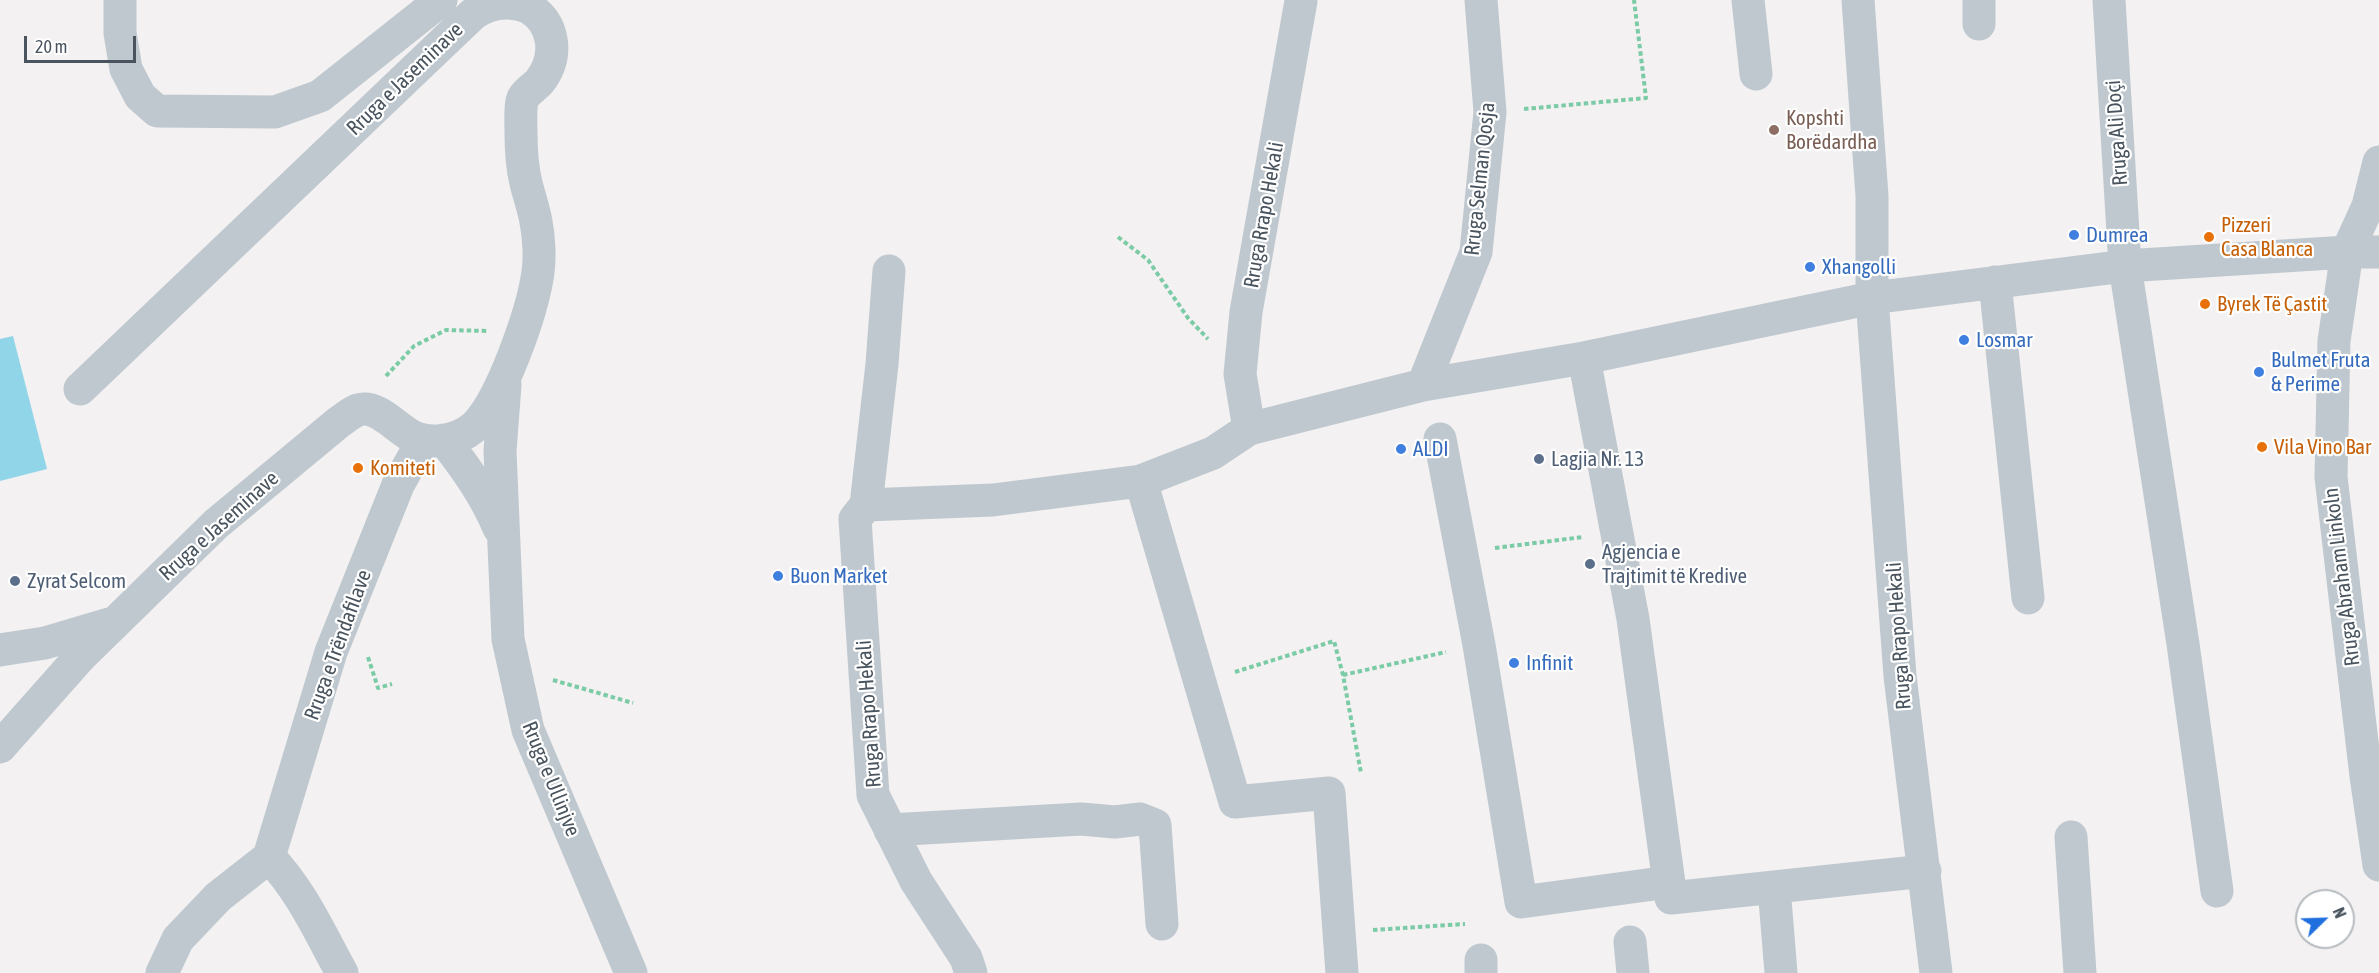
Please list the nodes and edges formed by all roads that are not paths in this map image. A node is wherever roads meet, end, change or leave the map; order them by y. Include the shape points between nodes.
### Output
1 (120, 0) edge
2 (441, 0) edge
3 (1481, 0) edge
4 (1748, 0) edge
5 (1858, 0) edge
6 (2109, 0) edge
7 (1301, 1) edge
8 (1756, 74) dead end
9 (2379, 162) edge
10 (2347, 252) junction
11 (2379, 252) edge
12 (2125, 266) junction
13 (889, 271) dead end
14 (1995, 282) junction
15 (1872, 298) junction
16 (1584, 358) junction
17 (506, 372) junction
18 (1423, 385) junction
19 (80, 389) dead end
20 (1249, 429) junction
21 (1440, 439) dead end
22 (433, 440) junction
23 (1141, 481) junction
24 (866, 505) junction
25 (505, 541) junction
26 (2028, 598) dead end
27 (114, 623) junction
28 (0, 650) edge
29 (0, 747) edge
30 (890, 830) junction
31 (2071, 837) dead end
32 (269, 857) junction
33 (2379, 865) edge
34 (1925, 871) junction
35 (1774, 887) junction
36 (1670, 890) junction
37 (2217, 891) dead end
38 (1162, 924) dead end
39 (162, 973) edge
40 (342, 973) edge
41 (631, 973) edge
42 (971, 973) edge
43 (1342, 973) edge
44 (1781, 973) edge
45 (1936, 973) edge
46 (2080, 973) edge

1 - 2 street via 126,69 141,96 157,111 275,112 320,96
3 - 18 street, Rruga Selman Qosja via 1490,112 1476,252
4 - 8 street
5 - 15 street, Rruga Rrapo Hekali via 1872,196
6 - 12 street, Rruga Ali Doçi
7 - 20 street, Rruga Rrapo Hekali via 1246,312 1240,374
9 - 10 street, Rruga Abraham Linkoln via 2368,206
10 - 11 street
10 - 12 street
10 - 33 street, Rruga Abraham Linkoln via 2334,340 2331,477
12 - 14 street
12 - 37 street
13 - 24 street, Rruga Rrapo Hekali
14 - 15 street
14 - 26 street
15 - 16 street
15 - 34 street, Rruga Rrapo Hekali via 1900,676
16 - 18 street
16 - 36 street via 1633,619
17 - 19 street, Rruga e Jaseminave via 538,272 536,223 525,180 520,134 522,99 548,71 552,56 547,26 537,13 513,1 485,5 473,14
17 - 22 street, Rruga e Jaseminave via 486,413 472,428 454,438
17 - 25 street, Rruga e Ullinjve via 500,451
18 - 20 street
20 - 23 street via 1213,453
21 - 36 street via 1521,902
22 - 25 street, Rruga e Ullinjve via 468,470
22 - 27 street, Rruga e Jaseminave via 411,436 375,411 359,409 216,524
22 - 32 street, Rruga e Trëndafilave via 398,485 331,652
23 - 24 street via 993,500
23 - 43 street via 1235,802 1329,793
24 - 30 street, Rruga Rrapo Hekali via 855,519 873,795
25 - 41 street, Rruga e Ullinjve via 508,639 528,730
27 - 28 street, Rruga e Jaseminave via 45,643
27 - 29 street, Rruga e Jaseminave
30 - 38 street via 1140,819 1155,825
30 - 42 street, Rruga Rrapo Hekali via 916,881 966,958
31 - 46 street
32 - 39 street via 218,897 178,939
32 - 40 street via 308,908
34 - 35 street
34 - 45 street, Rruga Rrapo Hekali
35 - 36 street
35 - 44 street

